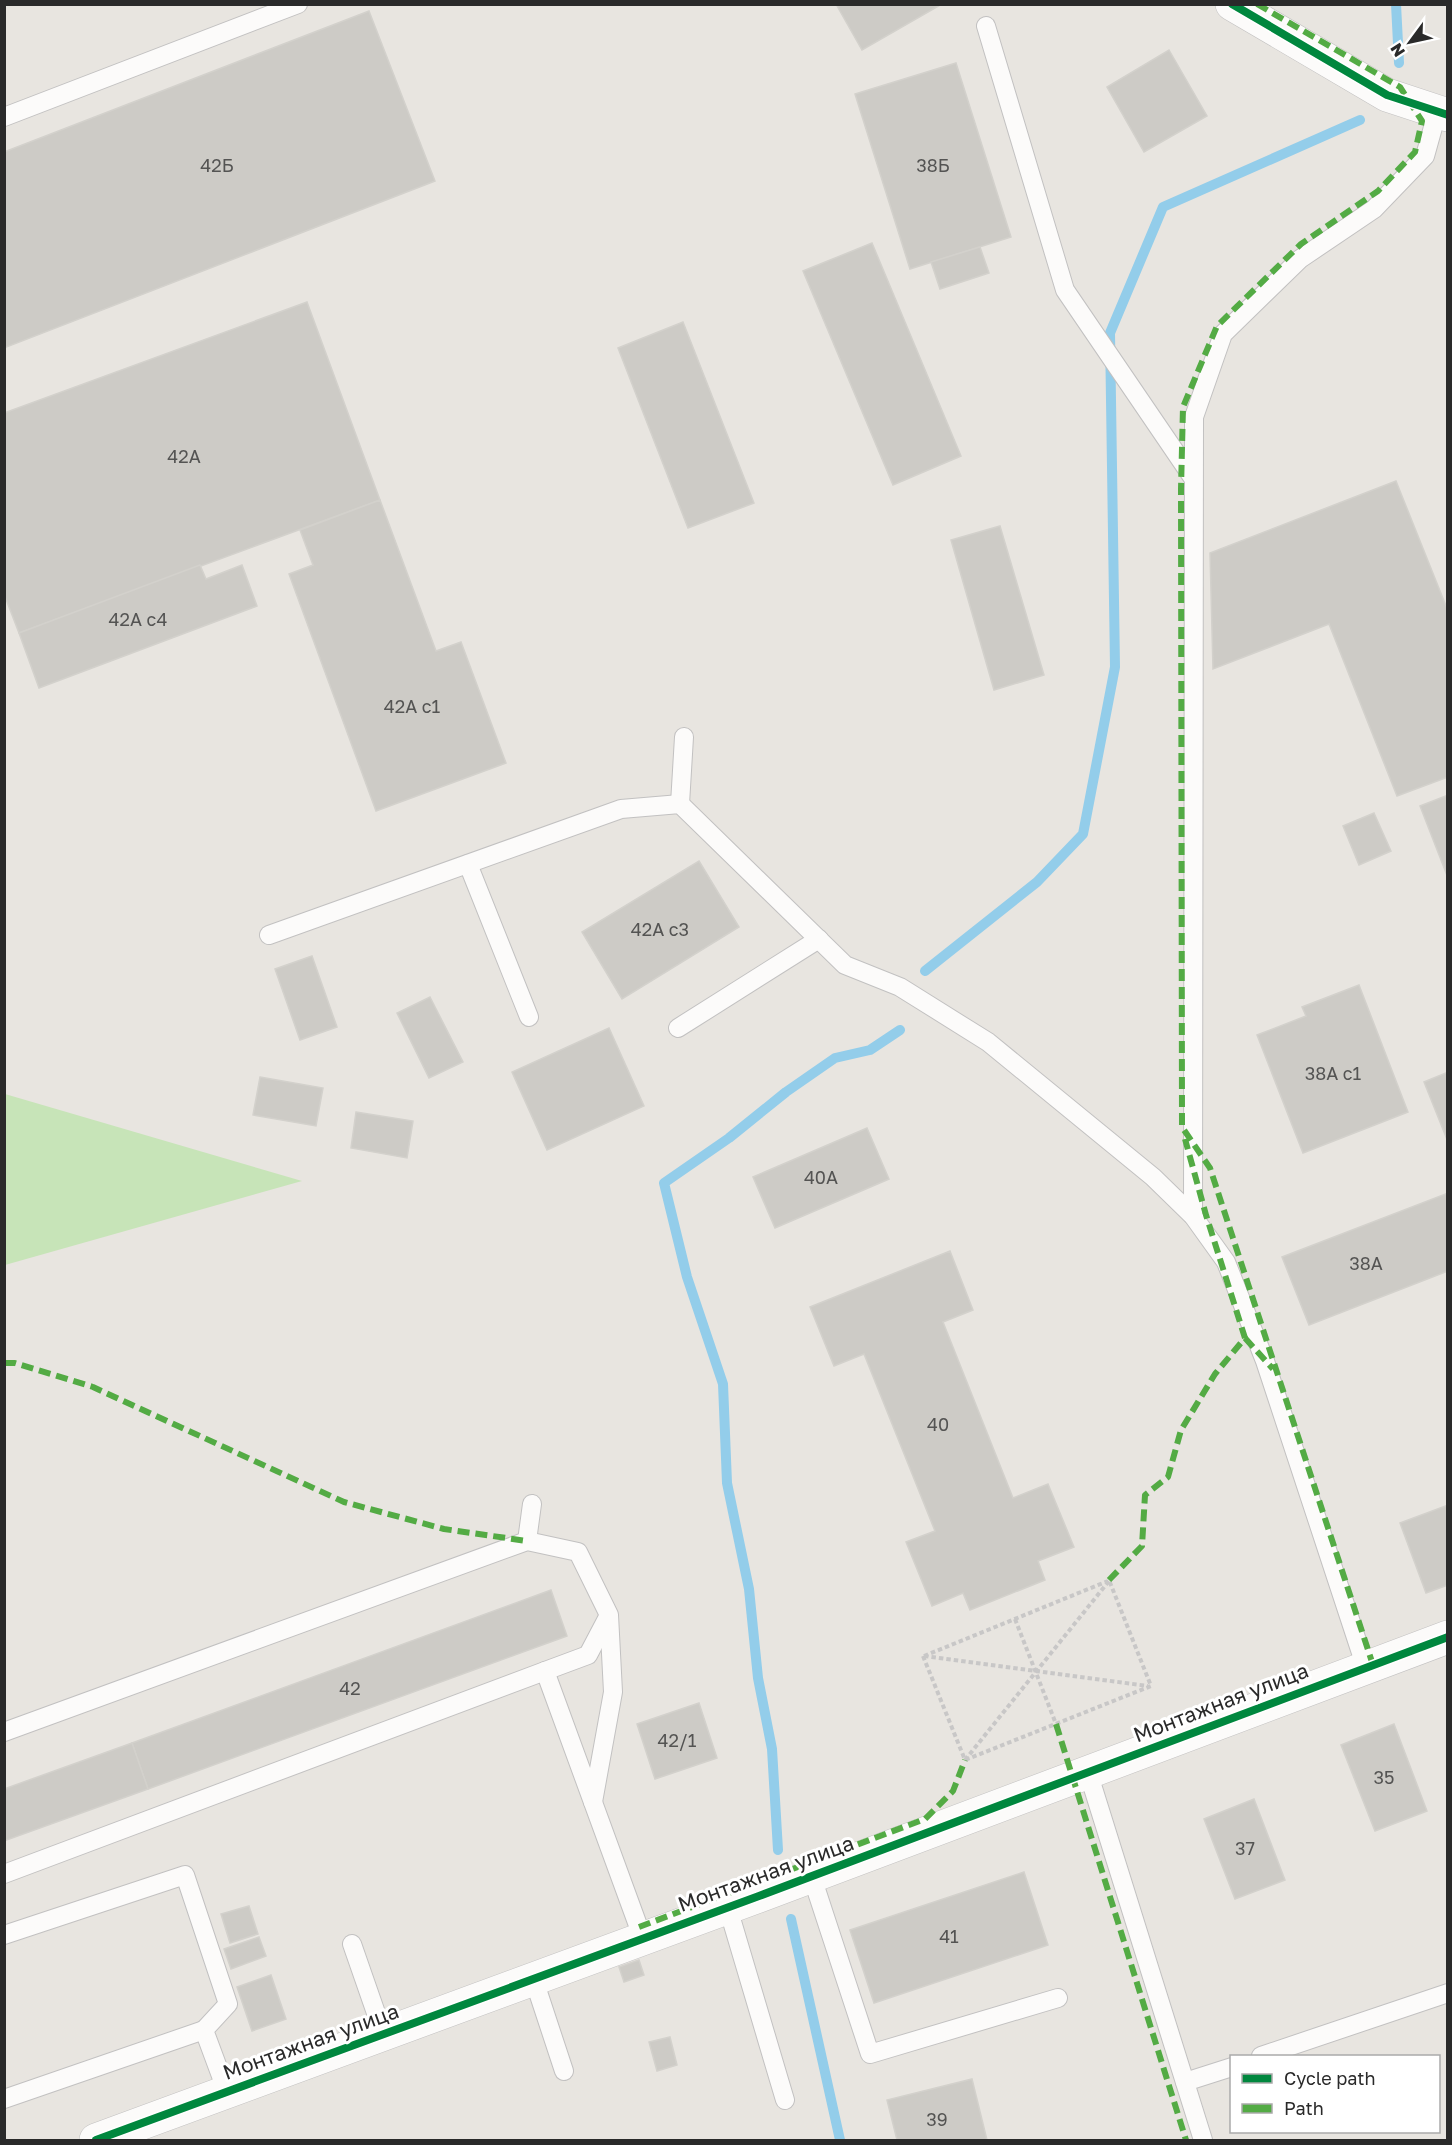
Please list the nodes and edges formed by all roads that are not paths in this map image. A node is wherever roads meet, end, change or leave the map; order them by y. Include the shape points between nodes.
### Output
1 (298, 4) edge
2 (1232, 4) edge
3 (986, 26) dead end
4 (1442, 114) edge
5 (4, 117) edge
6 (1193, 478) junction
7 (684, 737) dead end
8 (680, 804) junction
9 (468, 864) junction
10 (269, 935) dead end
11 (819, 939) junction
12 (529, 1017) dead end
13 (678, 1028) dead end
14 (1193, 1216) junction
15 (532, 1504) dead end
16 (527, 1541) junction
17 (609, 1616) junction
18 (1448, 1637) edge
19 (1366, 1668) junction
20 (545, 1671) junction
21 (4, 1732) edge
22 (1088, 1772) junction
23 (593, 1802) junction
24 (4, 1874) edge
25 (812, 1877) junction
26 (728, 1908) junction
27 (4, 1935) edge
28 (643, 1939) junction
29 (352, 1944) dead end
30 (534, 1980) junction
31 (1448, 1993) edge
32 (1058, 1998) dead end
33 (204, 2030) junction
34 (384, 2036) junction
35 (1264, 2055) edge
36 (1230, 2068) edge
37 (564, 2071) dead end
38 (1185, 2082) junction
39 (227, 2092) junction
40 (4, 2099) edge
41 (785, 2100) dead end
42 (96, 2140) edge
43 (1203, 2140) edge

1 - 5 lane
2 - 4 street via 1387,95
3 - 6 lane via 1065,290
4 - 6 lane via 1425,156 1382,201 1300,259 1223,334 1194,417
6 - 14 lane
7 - 8 lane
8 - 9 lane via 621,809
8 - 11 lane
9 - 10 lane
9 - 12 lane
11 - 13 lane
11 - 14 lane via 845,965 900,987 988,1042 1153,1177
14 - 19 lane via 1226,1262 1265,1361
15 - 16 lane
16 - 17 lane via 578,1552
16 - 21 lane
17 - 20 lane via 588,1655
17 - 23 lane via 613,1692
18 - 19 street, Монтажная улица
19 - 22 street, Монтажная улица
20 - 23 lane
20 - 24 lane
22 - 25 street, Монтажная улица
22 - 38 lane
23 - 28 lane
25 - 26 street, Монтажная улица
25 - 32 lane via 870,2054
26 - 28 street, Монтажная улица
26 - 41 lane
27 - 33 lane via 185,1875 228,2004
28 - 30 street, Монтажная улица
29 - 34 lane
30 - 34 street, Монтажная улица
30 - 37 lane
31 - 35 lane
33 - 39 lane
33 - 40 lane
34 - 39 street, Монтажная улица
36 - 38 lane
38 - 43 lane
39 - 42 street, Монтажная улица

